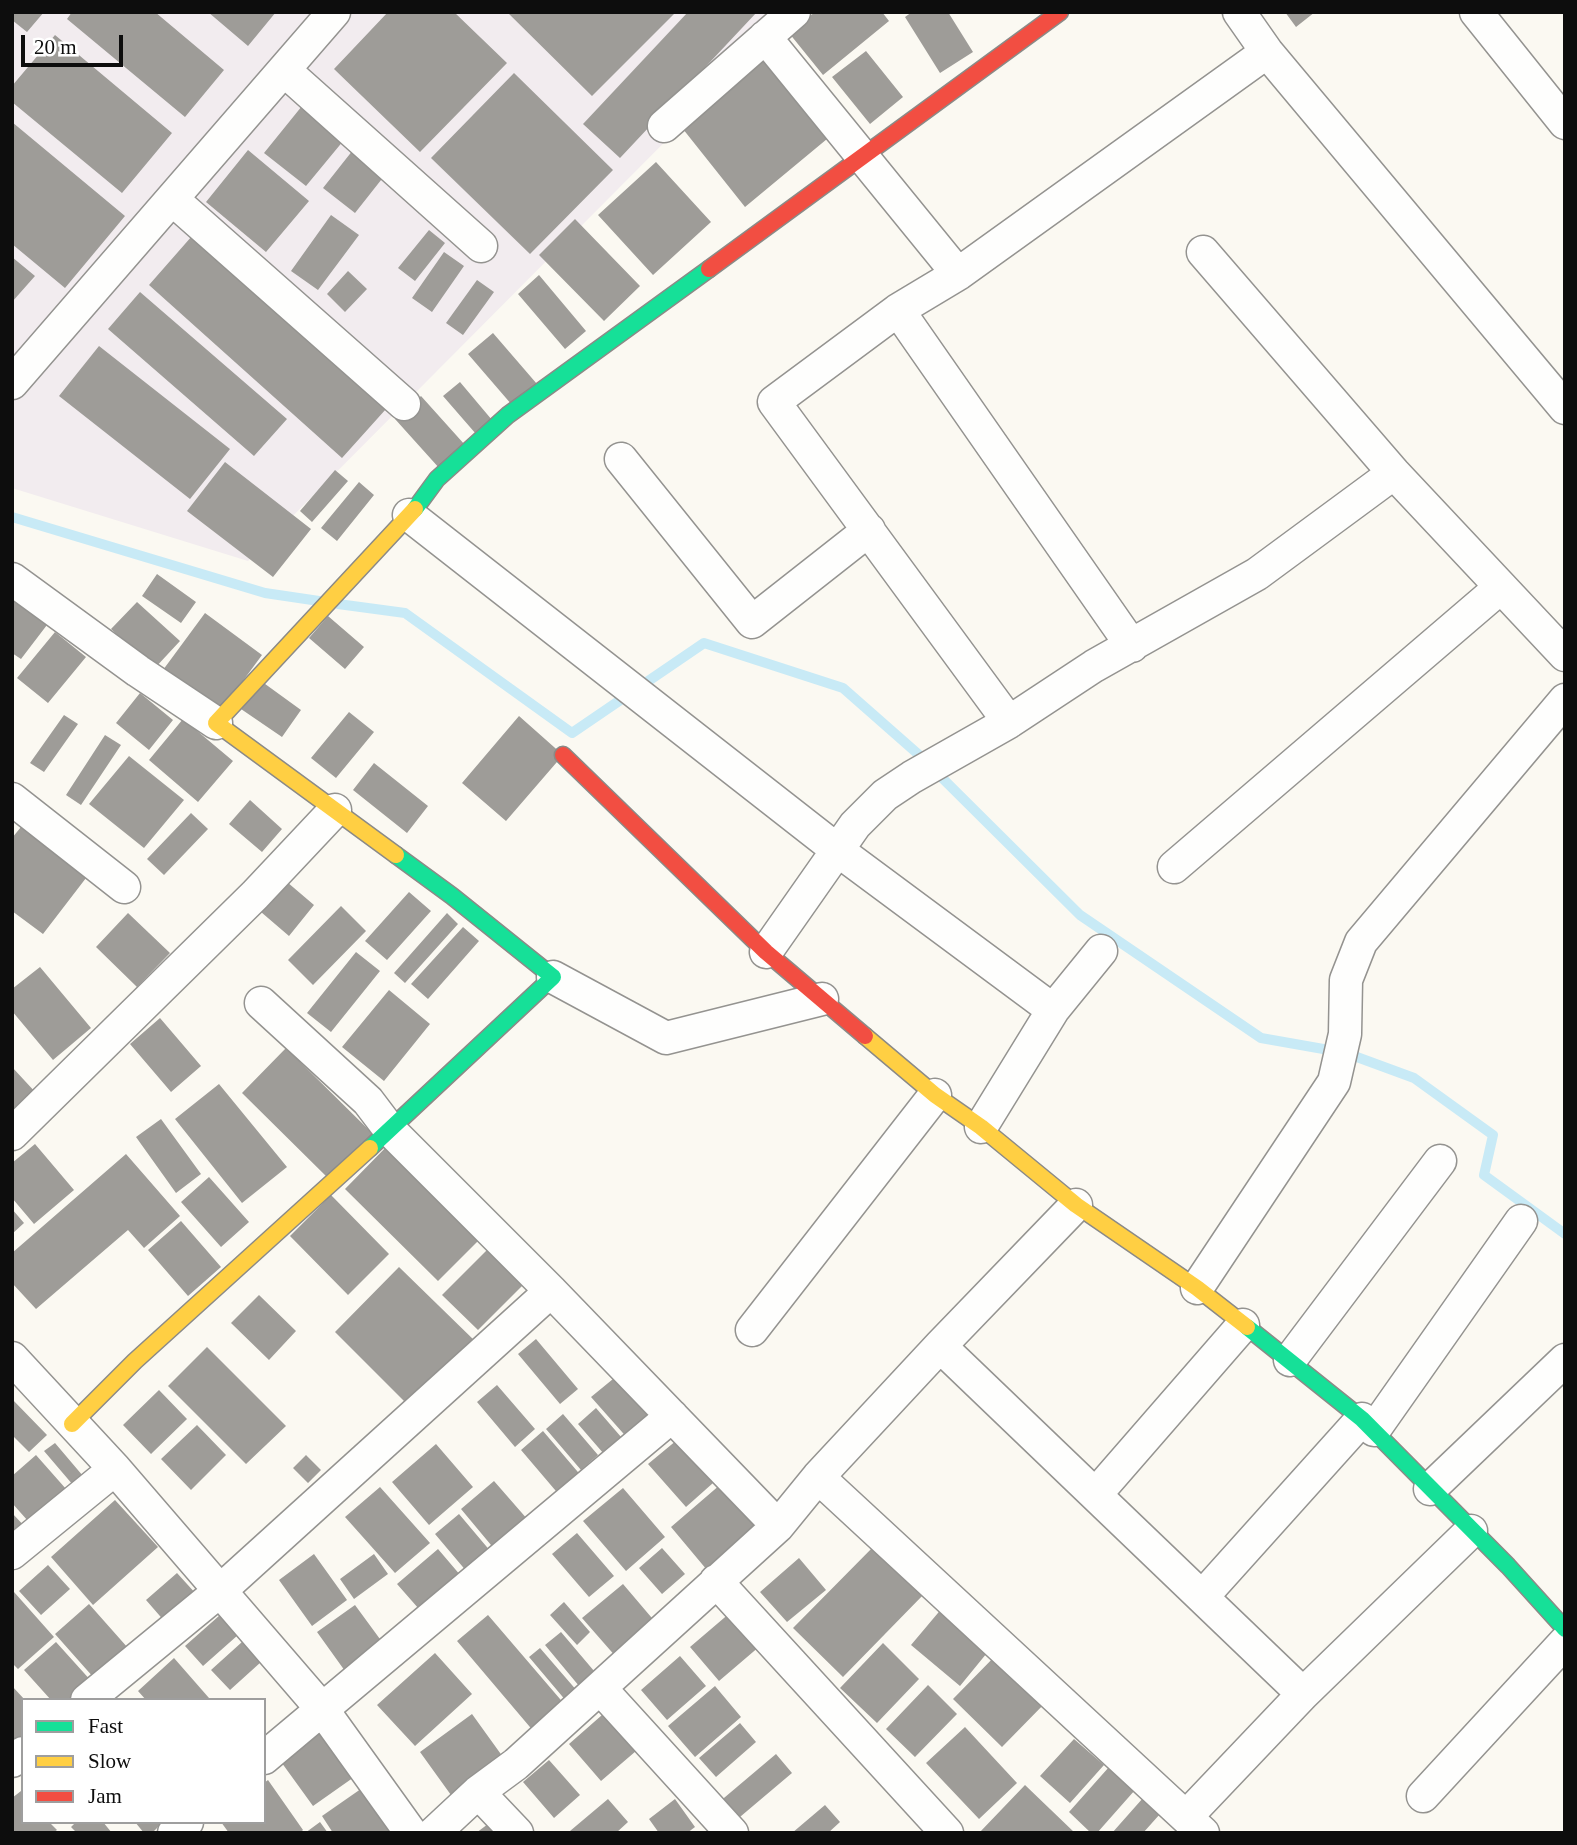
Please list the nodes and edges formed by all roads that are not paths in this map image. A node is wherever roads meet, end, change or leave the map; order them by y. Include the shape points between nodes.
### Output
1 (334, 12) edge
2 (794, 12) edge
3 (1060, 12) edge
4 (1239, 12) edge
5 (1476, 12) edge
6 (765, 37) junction
7 (1267, 52) junction
8 (284, 70) junction
9 (1565, 123) edge
10 (664, 126) dead end
11 (862, 155) junction
12 (172, 199) junction
13 (481, 246) dead end
14 (1203, 252) dead end
15 (958, 274) junction
16 (898, 310) junction
17 (12, 383) edge
18 (404, 404) dead end
19 (1565, 408) edge
20 (621, 459) dead end
21 (1394, 473) junction
22 (409, 515) junction
23 (869, 530) junction
24 (12, 579) edge
25 (1501, 587) junction
26 (1132, 646) junction
27 (1565, 655) edge
28 (1565, 700) edge
29 (1009, 722) junction
30 (216, 723) junction
31 (563, 755) dead end
32 (12, 799) edge
33 (335, 810) junction
34 (836, 849) junction
35 (1174, 867) dead end
36 (124, 887) dead end
37 (1101, 951) dead end
38 (766, 952) junction
39 (553, 977) junction
40 (822, 999) junction
41 (261, 1003) dead end
42 (1054, 1010) junction
43 (935, 1095) junction
44 (981, 1127) junction
45 (390, 1130) junction
46 (12, 1134) edge
47 (1440, 1161) dead end
48 (1076, 1205) junction
49 (1521, 1221) dead end
50 (1196, 1288) junction
51 (551, 1291) junction
52 (1243, 1325) junction
53 (752, 1330) dead end
54 (940, 1346) junction
55 (12, 1358) edge
56 (1290, 1360) junction
57 (1565, 1360) edge
58 (672, 1416) junction
59 (72, 1424) junction
60 (1368, 1424) junction
61 (115, 1469) junction
62 (818, 1477) junction
63 (1430, 1489) junction
64 (1096, 1494) junction
65 (778, 1526) junction
66 (1471, 1531) junction
67 (12, 1553) edge
68 (716, 1581) junction
69 (221, 1590) junction
70 (1202, 1597) junction
71 (1565, 1629) edge
72 (1565, 1642) edge
73 (600, 1688) junction
74 (1303, 1694) junction
75 (89, 1698) edge
76 (322, 1709) junction
77 (266, 1756) edge
78 (478, 1792) junction
79 (1423, 1796) dead end
80 (1194, 1825) edge
81 (411, 1833) edge
82 (434, 1833) edge
83 (517, 1833) edge
84 (732, 1833) edge
85 (947, 1833) edge

1 - 8 street
2 - 6 street
3 - 11 street
4 - 7 street
5 - 9 street
6 - 10 street
6 - 11 street
7 - 15 street
7 - 19 street
8 - 12 street
8 - 13 street
11 - 15 street
11 - 22 street via 508,415 437,479
12 - 17 street
12 - 18 street
14 - 21 street
15 - 16 street
16 - 23 street via 774,402
16 - 26 street
20 - 23 street via 752,622
21 - 25 street
21 - 26 street via 1257,574
22 - 30 street
22 - 34 street
23 - 29 street
24 - 30 street
25 - 27 street
25 - 35 street
26 - 29 street
28 - 50 street via 1361,942 1346,981 1345,1034 1334,1082
29 - 34 street via 885,795
30 - 33 street
31 - 38 street
32 - 36 street
33 - 39 street
33 - 46 street
34 - 38 street
34 - 42 street
37 - 42 street
38 - 40 street
39 - 40 street via 666,1038
39 - 45 street
40 - 43 street
41 - 45 street via 368,1101
42 - 44 street
43 - 44 street
43 - 53 street
44 - 48 street
45 - 51 street
45 - 59 street
47 - 56 street
48 - 50 street
48 - 54 street
49 - 60 street
50 - 52 street
51 - 58 street
51 - 69 street
52 - 56 street
52 - 64 street
54 - 62 street
54 - 64 street
55 - 59 street
56 - 60 street
57 - 63 street
58 - 65 street
58 - 76 street
59 - 61 street
60 - 63 street
60 - 70 street
61 - 67 street
61 - 69 street
62 - 65 street
62 - 80 street
63 - 66 street
64 - 70 street
65 - 68 street
66 - 71 street
66 - 74 street
68 - 73 street
68 - 85 street
69 - 75 street
69 - 76 street
70 - 74 street
72 - 79 street
73 - 78 street
73 - 84 street
74 - 80 street
76 - 77 street
76 - 81 street
78 - 82 street
78 - 83 street

